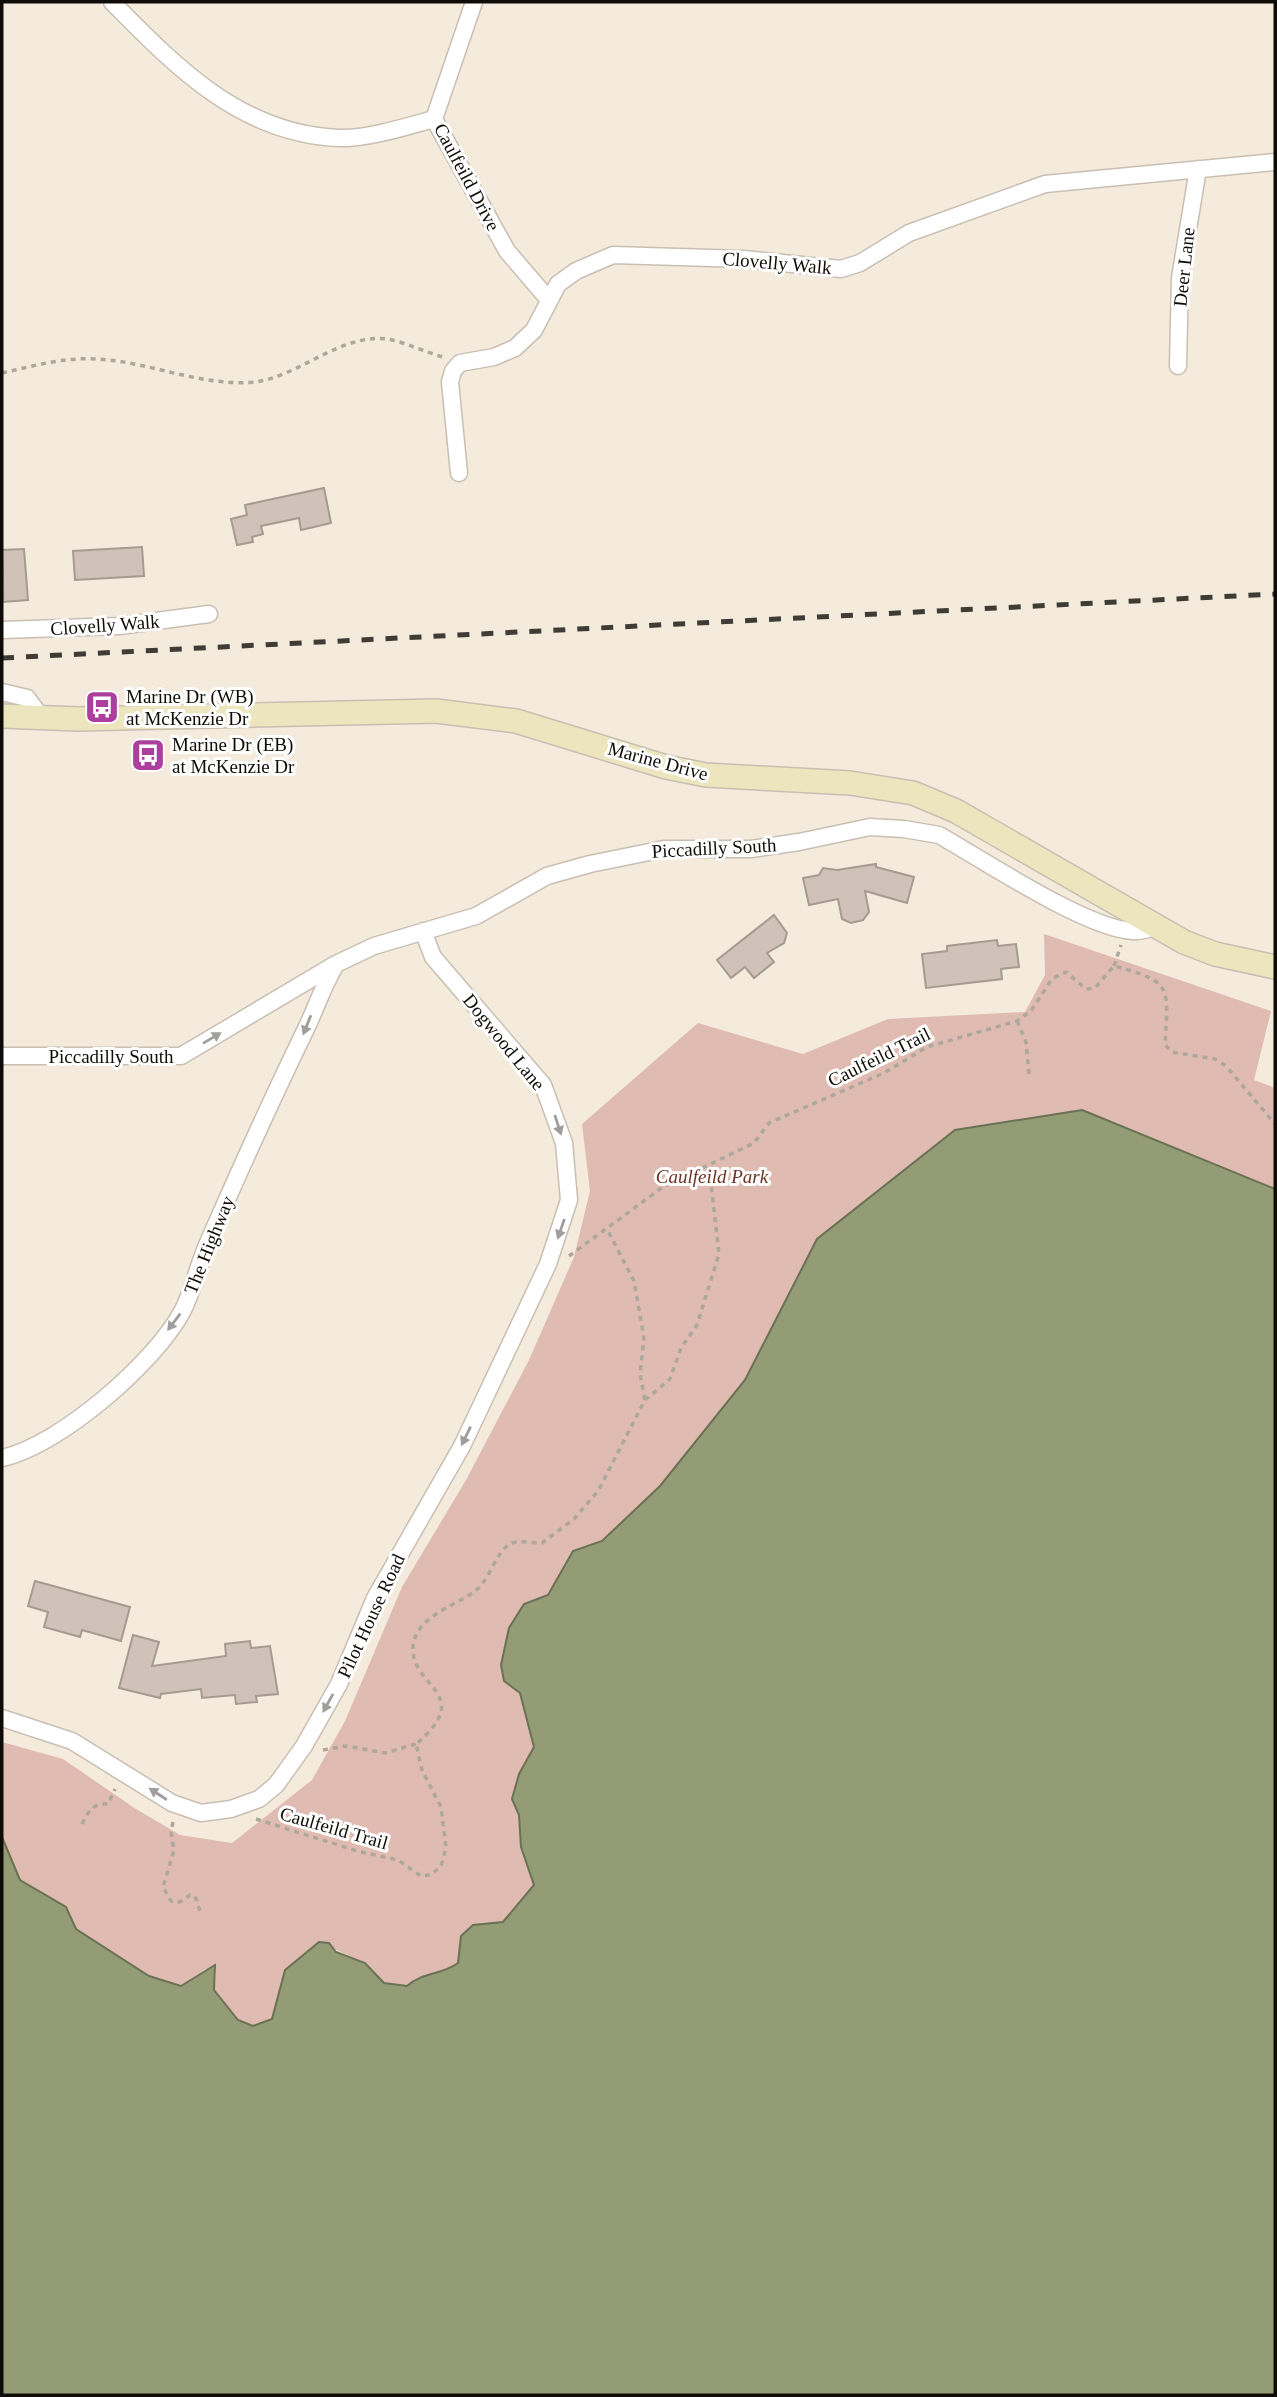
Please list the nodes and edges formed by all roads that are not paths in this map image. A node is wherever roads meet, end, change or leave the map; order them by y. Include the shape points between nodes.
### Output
1 (112, 2) edge
2 (474, 2) edge
3 (434, 119) junction
4 (1275, 162) edge
5 (1198, 169) junction
6 (549, 300) junction
7 (1178, 366) dead end
8 (459, 473) dead end
9 (209, 614) dead end
10 (2, 630) edge
11 (2, 692) edge
12 (2, 716) edge
13 (43, 718) junction
14 (1154, 927) junction
15 (424, 931) junction
16 (336, 964) junction
17 (1275, 967) edge
18 (2, 1056) edge
19 (568, 1162) joint
20 (2, 1458) edge
21 (2, 1718) edge

1 - 3 street via 180,70 231,107 265,122 341,139
2 - 3 street, Caulfeild Drive
3 - 6 street, Caulfeild Drive via 507,251
4 - 5 street, Clovelly Walk
5 - 6 street, Clovelly Walk via 1045,184 909,233 860,263 841,269 744,259 613,255 576,271 558,284
5 - 7 street, Deer Lane via 1180,278
6 - 8 street, Clovelly Walk via 534,330 514,348 460,363 453,371 450,382
9 - 10 street, Clovelly Walk via 119,626
11 - 13 street via 27,698
12 - 13 main road, Marine Drive
13 - 14 main road, Marine Drive via 436,711 487,715 706,775 897,789 956,811
14 - 15 street, Piccadilly South via 1134,932 1111,926 1064,906 939,835 887,827 751,849 664,849 590,864 547,876 476,916
14 - 17 main road, Marine Drive via 1215,954
15 - 16 street, Piccadilly South via 374,946
15 -> 19 street, Dogwood Lane via 433,957 543,1085
18 -> 16 street, Piccadilly South via 181,1056
16 -> 20 street, The Highway via 320,990 228,1196 183,1310 95,1408 58,1434
19 -> 21 street, Pilot House Road via 569,1200 540,1281 462,1446 375,1598 339,1684 276,1785 231,1809 201,1813 172,1803 72,1741

